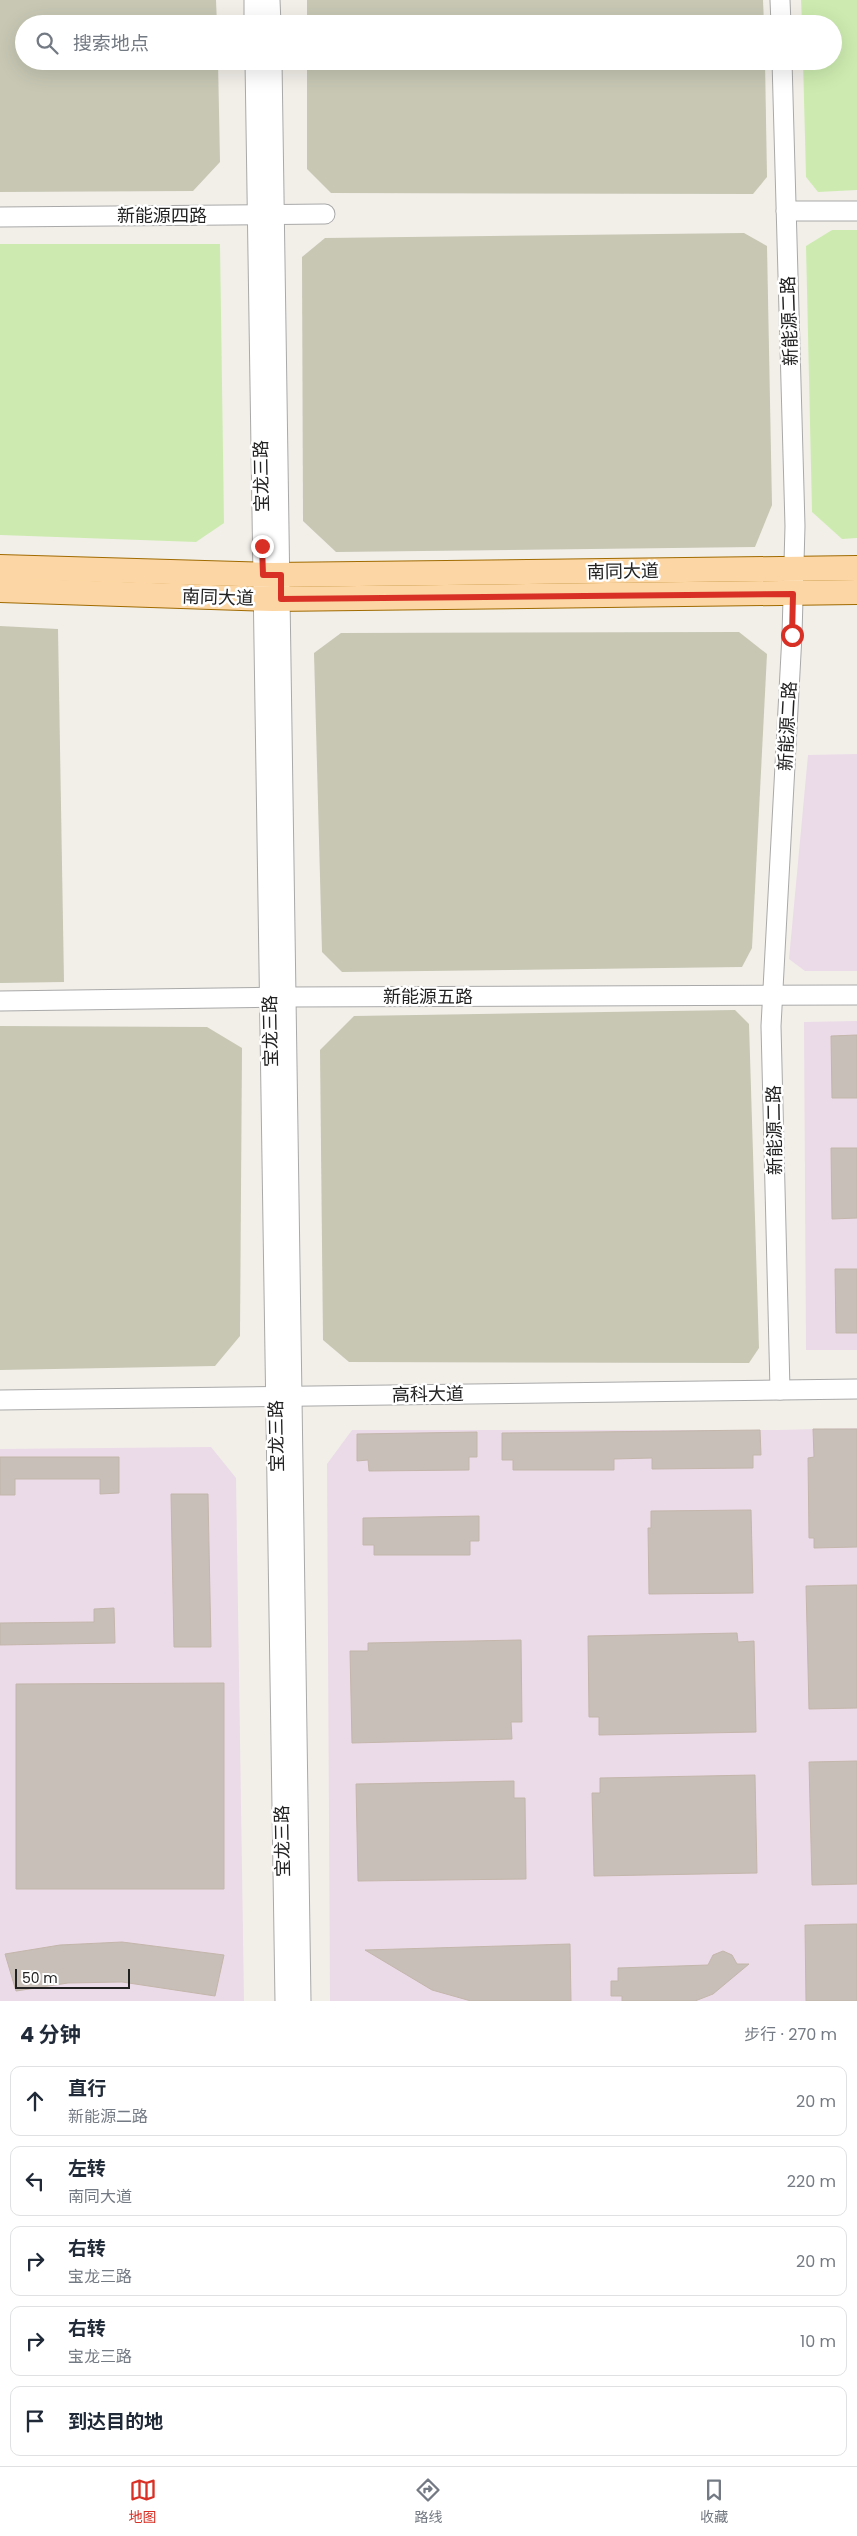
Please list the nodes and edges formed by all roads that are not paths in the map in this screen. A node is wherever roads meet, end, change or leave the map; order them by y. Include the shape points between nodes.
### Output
1 (254, 0) edge
2 (270, 0) edge
3 (780, 0) edge
4 (254, 15) edge
5 (271, 15) edge
6 (781, 15) edge
7 (256, 70) edge
8 (272, 70) edge
9 (782, 70) edge
10 (786, 211) junction
11 (857, 211) edge
12 (325, 214) dead end
13 (266, 215) junction
14 (0, 216) edge
15 (0, 567) edge
16 (857, 568) edge
17 (794, 569) junction
18 (272, 575) junction
19 (0, 590) edge
20 (857, 592) edge
21 (793, 594) junction
22 (272, 598) junction
23 (857, 994) edge
24 (773, 995) junction
25 (278, 997) junction
26 (0, 1001) edge
27 (857, 1389) edge
28 (780, 1390) junction
29 (284, 1396) junction
30 (0, 1400) edge
31 (285, 2001) edge
32 (301, 2001) edge

1 - 4 street
2 - 5 street
3 - 6 street
7 - 13 street, 宝龙三路
8 - 13 street, 宝龙三路
9 - 10 street, 新能源二路
10 - 11 street
10 - 17 street, 新能源二路
12 - 13 street, 新能源四路
13 - 14 street, 新能源四路
13 - 18 street, 宝龙三路
15 - 18 main road, 南同大道
16 - 17 main road, 南同大道
17 - 18 main road, 南同大道
17 - 21 street, 新能源二路
18 - 22 street, 宝龙三路
19 - 22 main road, 南同大道
20 - 21 main road, 南同大道
21 - 22 main road, 南同大道
21 - 24 street, 新能源二路
22 - 25 street, 宝龙三路
23 - 24 street, 新能源五路
24 - 25 street, 新能源五路
24 - 28 street, 新能源二路 via 771,1026
25 - 26 street, 新能源五路
25 - 29 street, 宝龙三路
27 - 28 street, 高科大道
28 - 29 street, 高科大道
29 - 30 street, 高科大道
29 - 31 street, 宝龙三路
29 - 32 street, 宝龙三路

